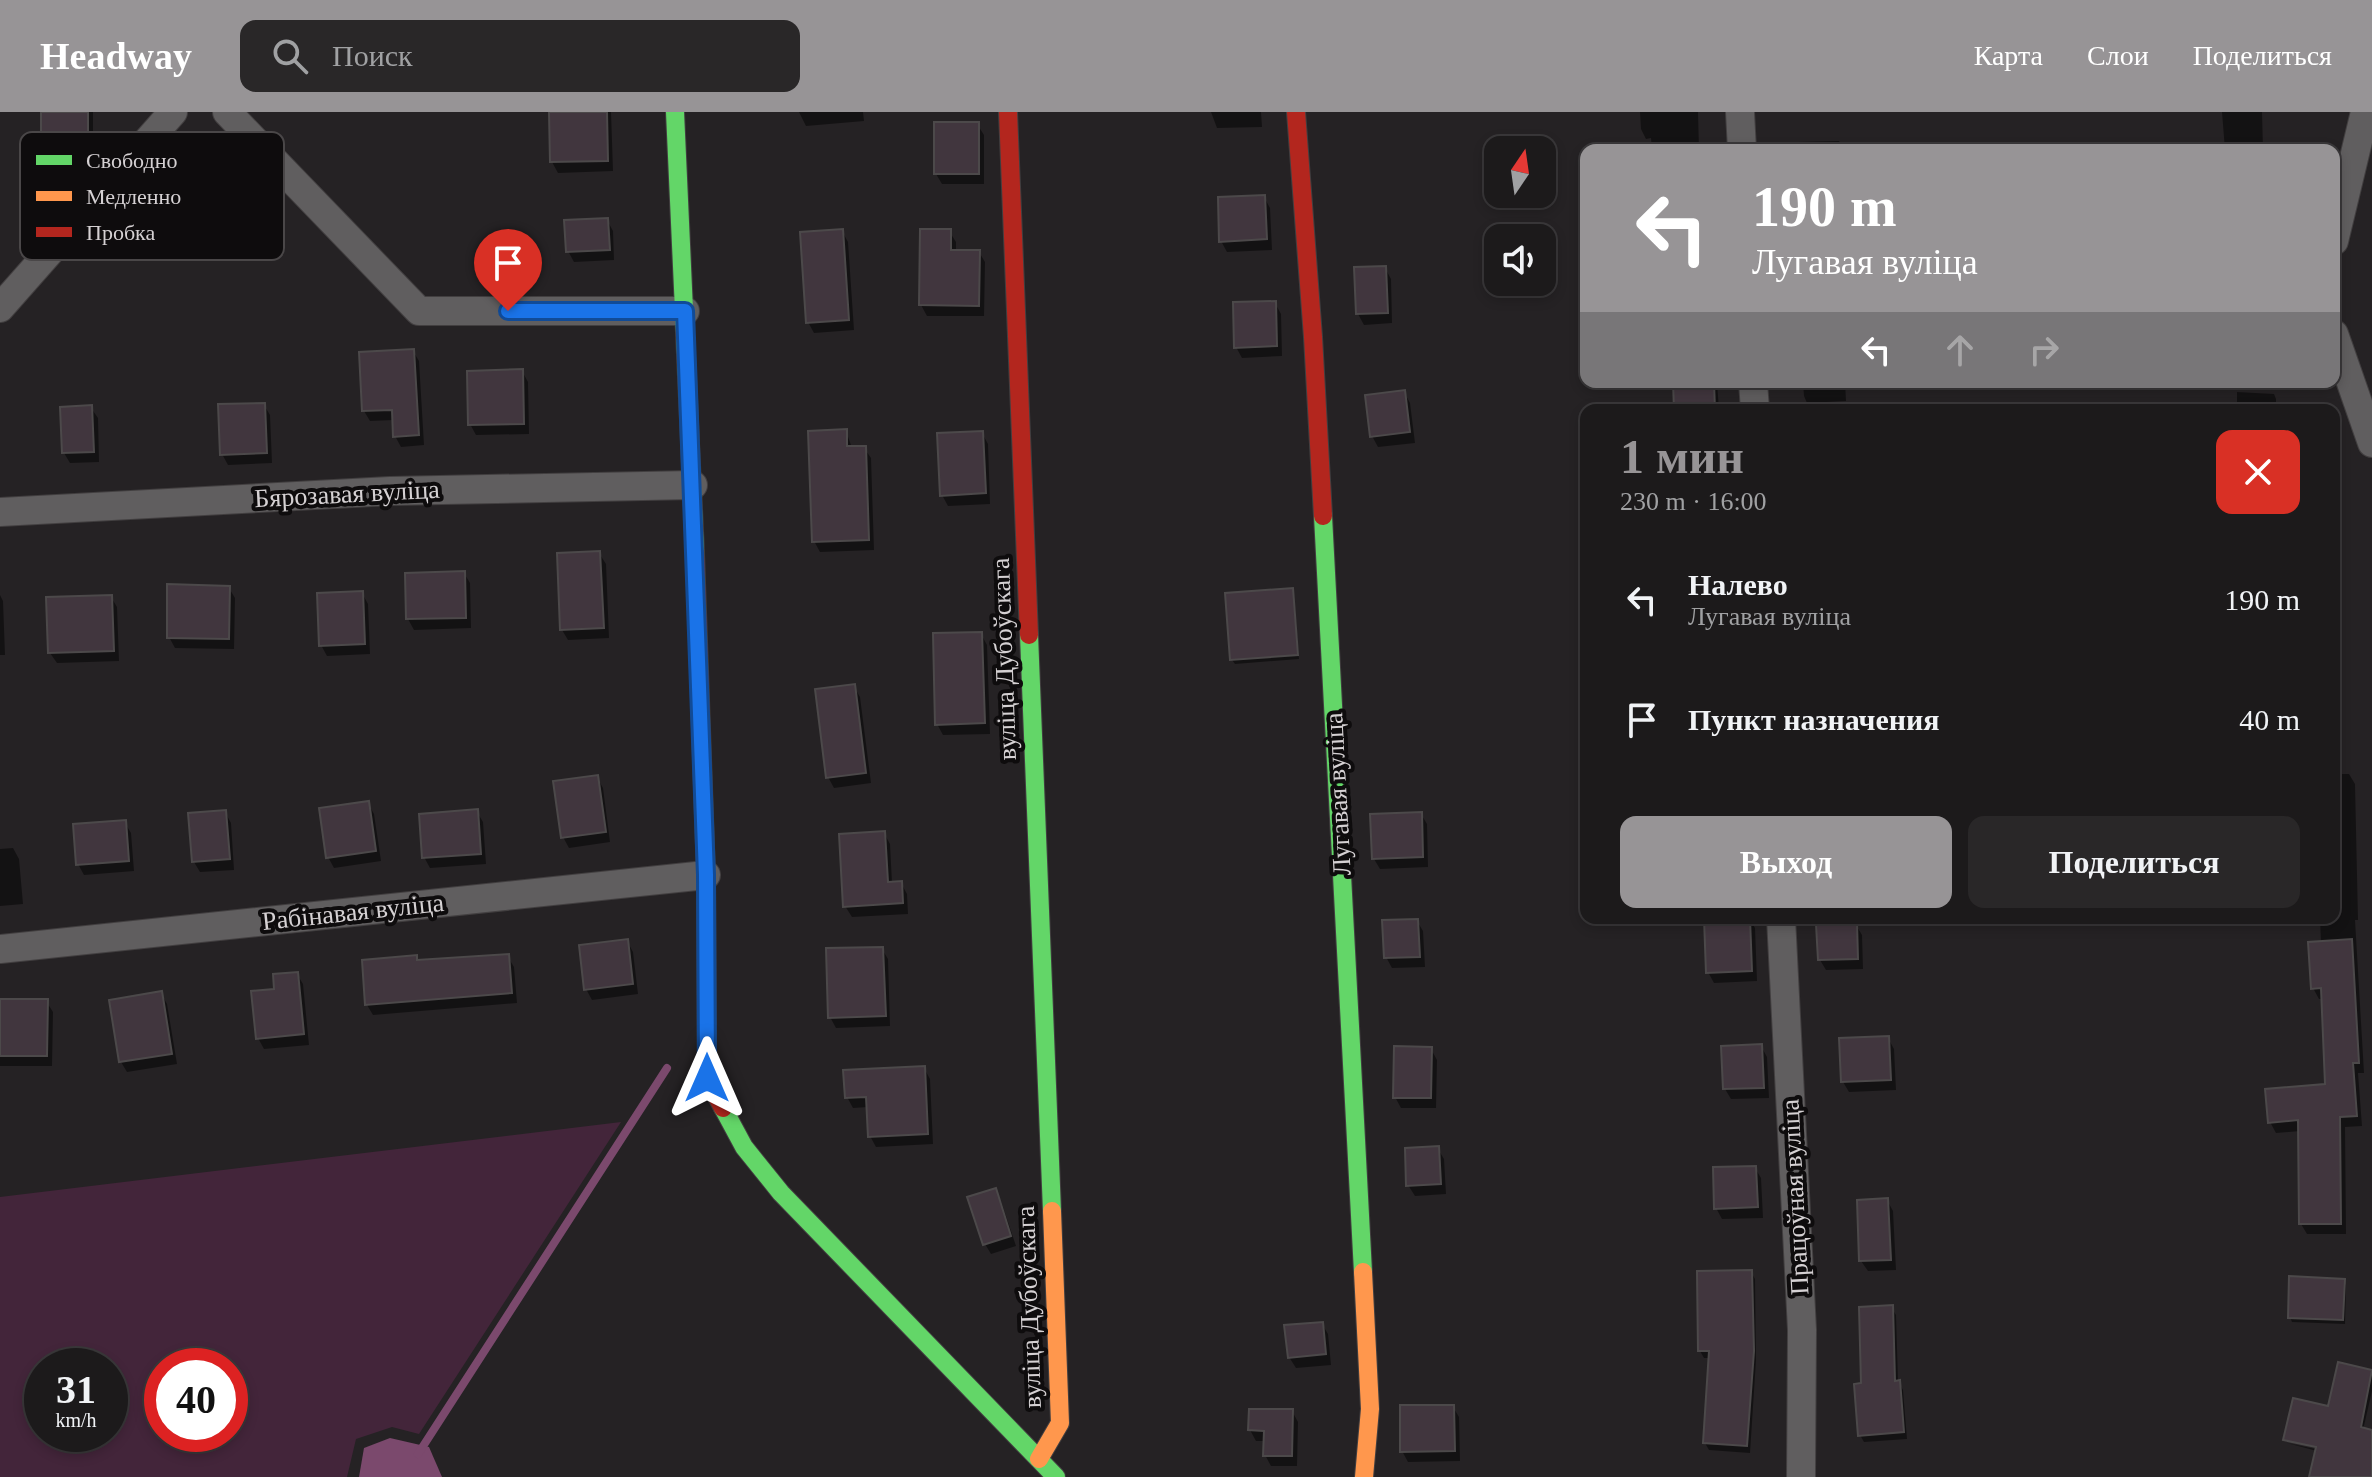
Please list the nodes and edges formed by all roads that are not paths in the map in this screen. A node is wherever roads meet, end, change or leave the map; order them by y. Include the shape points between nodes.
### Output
1 (173, 112) edge
2 (227, 112) edge
3 (675, 112) edge
4 (1008, 112) edge
5 (1296, 112) edge
6 (1740, 112) edge
7 (2365, 112) edge
8 (155, 132) edge
9 (246, 132) edge
10 (1742, 144) edge
11 (284, 171) edge
12 (2340, 216) edge
13 (42, 260) edge
14 (0, 308) edge
15 (685, 311) junction
16 (2340, 345) edge
17 (2362, 384) edge
18 (2372, 443) edge
19 (693, 485) junction
20 (0, 512) edge
21 (706, 875) junction
22 (1781, 924) edge
23 (0, 949) edge
24 (1039, 1459) junction
25 (1056, 1477) edge
26 (1364, 1477) edge
27 (1801, 1477) edge

1 - 8 street
2 - 9 street
3 - 15 street, вуліца Дубоўскага
4 - 24 street, вуліца Дубоўскага via 1060,1423
5 - 26 street, Лугавая вуліца via 1313,337 1370,1409
6 - 10 street
7 - 12 street
11 - 15 street via 419,311
13 - 14 street
15 - 19 street, вуліца Дубоўскага
16 - 17 street
17 - 18 street
19 - 20 street, Бярозавая вуліца via 390,491
19 - 21 street, вуліца Дубоўскага
21 - 23 street, Рабінавая вуліца
21 - 24 street, вуліца Дубоўскага via 707,1078 744,1147 781,1193
22 - 27 street, Працоўная вуліца via 1802,1330
24 - 25 street

